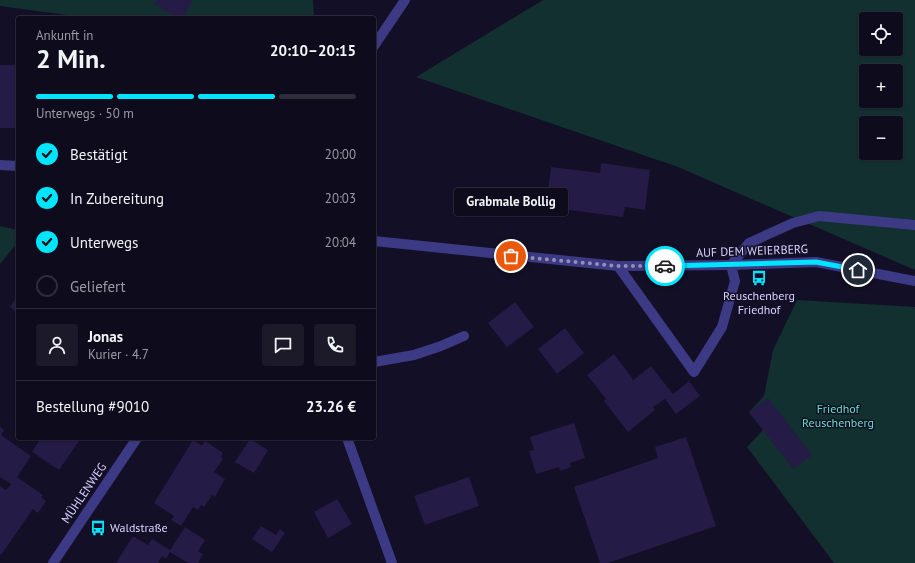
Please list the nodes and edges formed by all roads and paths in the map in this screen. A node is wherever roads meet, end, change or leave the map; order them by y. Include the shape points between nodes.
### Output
1 (405, 0) edge
2 (376, 43) edge
3 (0, 165) edge
4 (16, 166) edge
5 (915, 225) edge
6 (376, 242) edge
7 (732, 265) junction
8 (618, 266) junction
9 (915, 281) edge
10 (464, 336) dead end
11 (376, 362) edge
12 (136, 440) edge
13 (348, 440) edge
14 (53, 563) edge
15 (392, 563) edge

1 - 2 street
3 - 4 street
5 - 7 street via 819,216 793,223 748,243
6 - 8 street, AUF DEM WEIERBERG
7 - 8 street, AUF DEM WEIERBERG
7 - 8 street via 735,281 722,327 694,372
7 - 9 street, AUF DEM WEIERBERG via 816,262
10 - 11 street via 414,355
12 - 14 street, MÜHLENWEG
13 - 15 street

